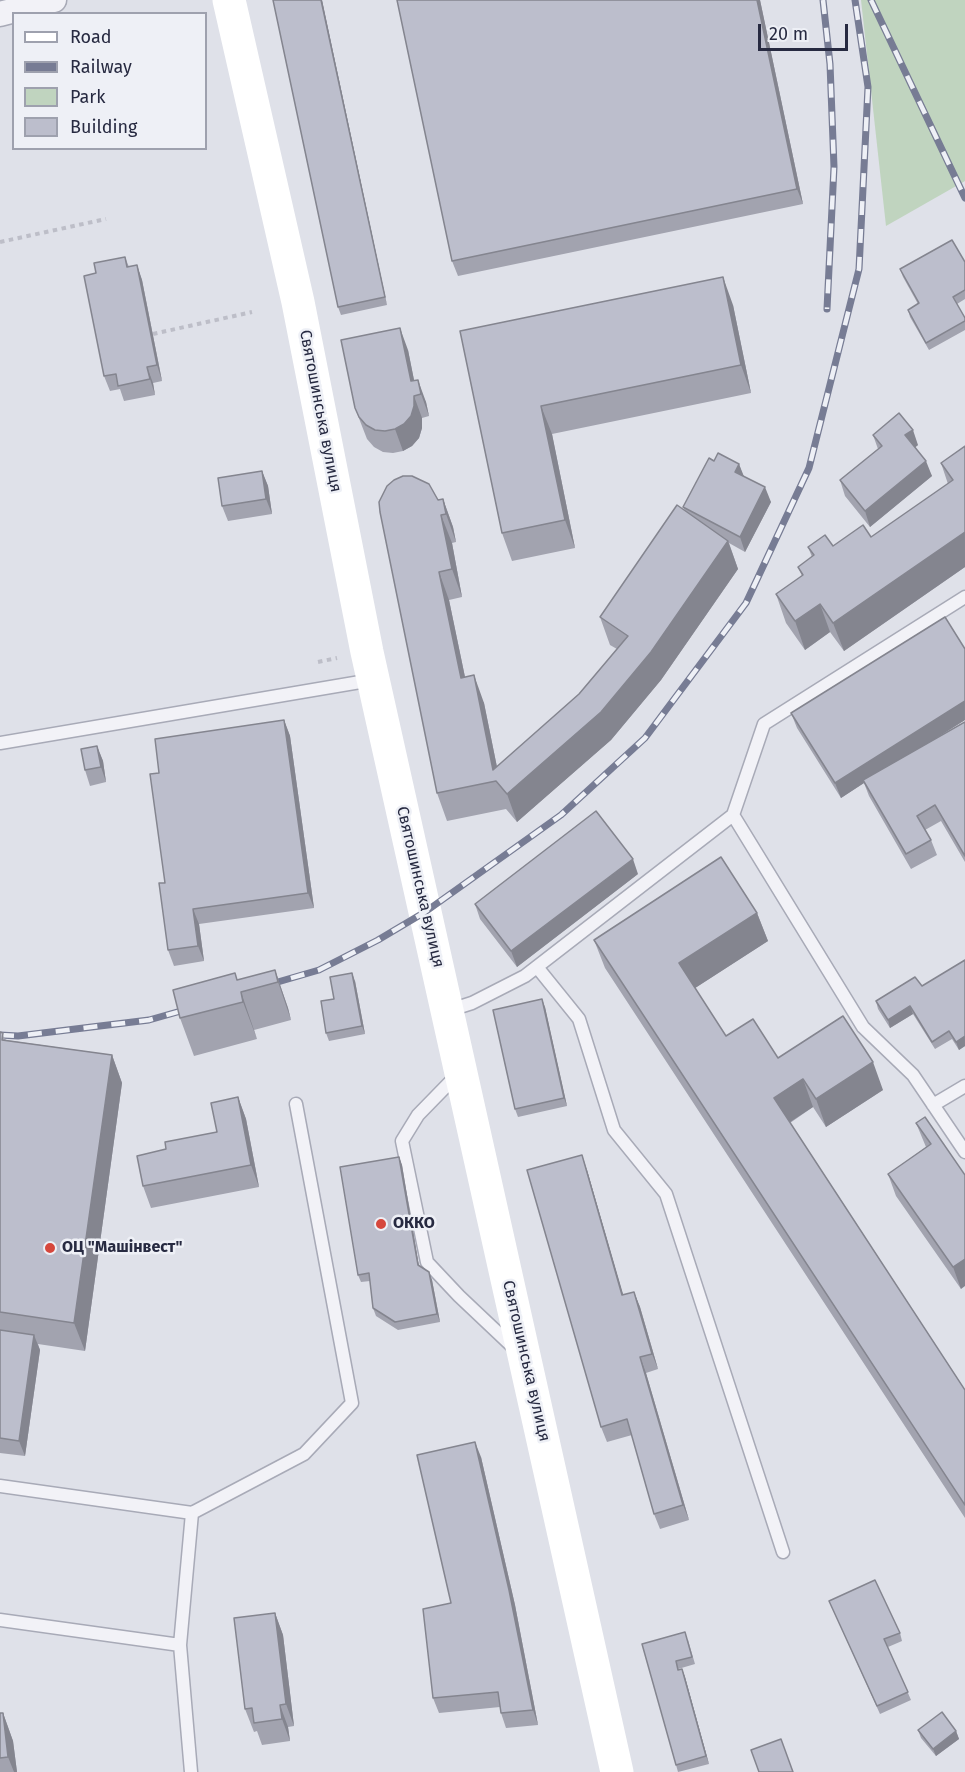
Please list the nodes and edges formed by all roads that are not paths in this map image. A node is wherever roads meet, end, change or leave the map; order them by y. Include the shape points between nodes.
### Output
1 (54, 0) edge
2 (229, 0) edge
3 (0, 14) edge
4 (965, 597) edge
5 (374, 680) junction
6 (0, 743) edge
7 (733, 815) junction
8 (537, 967) junction
9 (447, 1011) junction
10 (461, 1071) junction
11 (965, 1086) edge
12 (296, 1104) dead end
13 (933, 1105) junction
14 (965, 1152) edge
15 (526, 1358) junction
16 (0, 1486) edge
17 (192, 1513) junction
18 (783, 1552) dead end
19 (0, 1620) edge
20 (180, 1645) junction
21 (191, 1772) edge
22 (617, 1772) edge

1 - 3 street
2 - 5 main road, Святошинська вулиця via 298,302
4 - 7 lane via 764,724
5 - 6 lane
5 - 9 main road, Святошинська вулиця
7 - 8 lane
7 - 13 lane via 863,1027 913,1075
8 - 9 lane via 472,1003
8 - 18 lane via 579,1019 614,1130 666,1194
9 - 10 main road, Святошинська вулиця
10 - 15 main road, Святошинська вулиця
10 - 15 lane via 418,1115 402,1141 427,1262
11 - 13 lane
12 - 17 lane via 352,1402 304,1454
13 - 14 lane
15 - 22 main road, Святошинська вулиця
16 - 17 lane
17 - 20 lane
19 - 20 lane
20 - 21 lane

